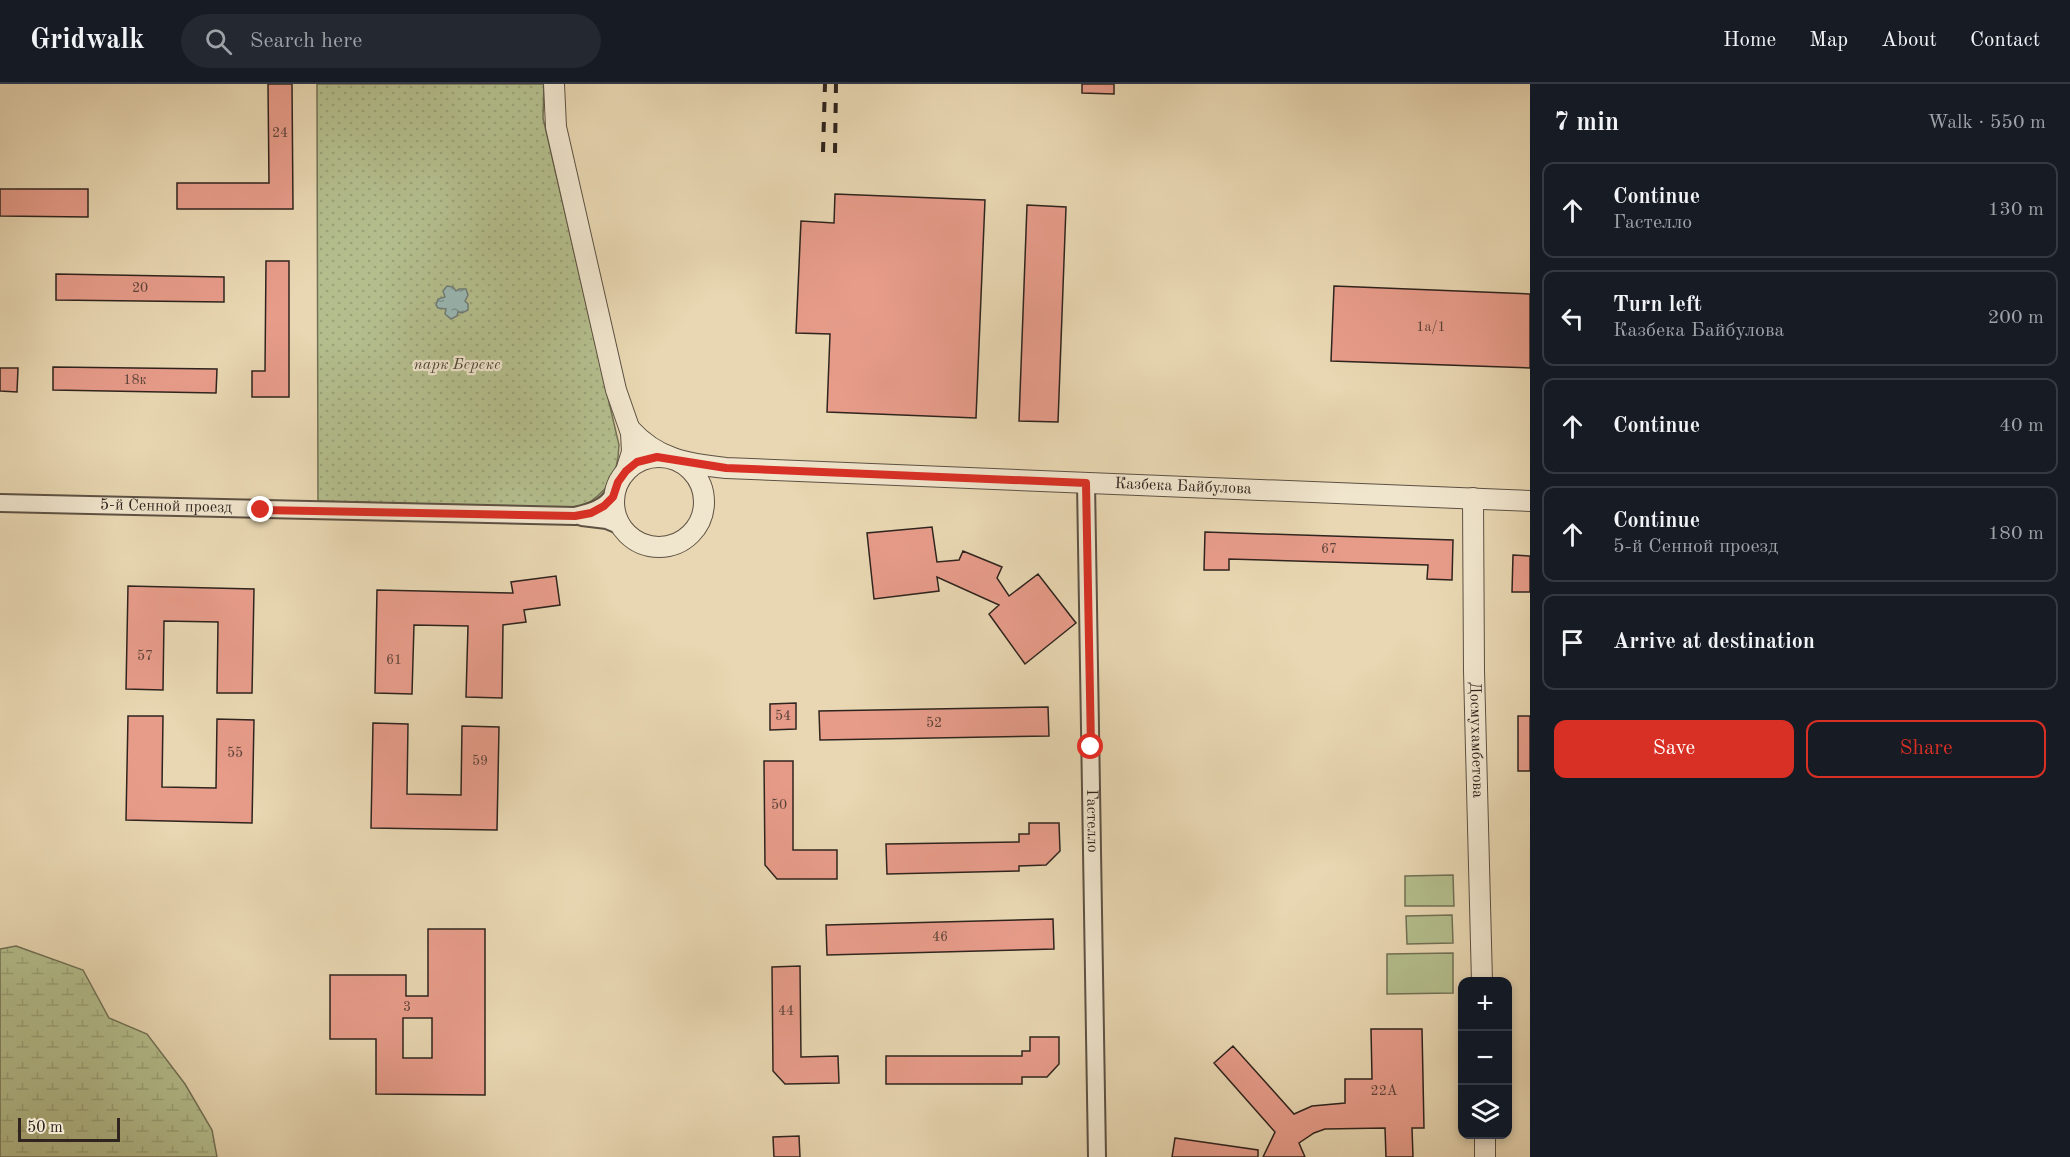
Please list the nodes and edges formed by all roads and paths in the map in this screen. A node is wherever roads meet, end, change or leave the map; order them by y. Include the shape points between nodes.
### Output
1 (554, 84) edge
2 (630, 429) junction
3 (678, 461) junction
4 (733, 468) junction
5 (626, 471) junction
6 (1086, 483) junction
7 (614, 494) junction
8 (1473, 498) junction
9 (1530, 501) edge
10 (0, 503) edge
11 (704, 507) junction
12 (575, 516) junction
13 (620, 525) junction
14 (1482, 977) edge
15 (1485, 1139) edge
16 (1097, 1157) edge
17 (1485, 1157) edge

1 - 2 street via 555,127 614,384
2 - 3 street, Казбека Байбулова via 647,445
2 - 5 street via 632,447
3 - 4 street, Казбека Байбулова
3 - 5 street via 650,458
3 - 11 street via 698,480
4 - 6 street, Казбека Байбулова
4 - 11 street via 714,482
5 - 7 street
6 - 8 street, Казбека Байбулова
6 - 16 street, Гастелло
7 - 12 street, 5-й Сенной проезд via 600,509
7 - 13 street via 614,510
8 - 9 street, Казбека Байбулова
8 - 14 street, Досмухамбетова
10 - 12 street, 5-й Сенной проезд
11 - 13 street via 693,532 668,546 640,543
12 - 13 street
15 - 17 street

